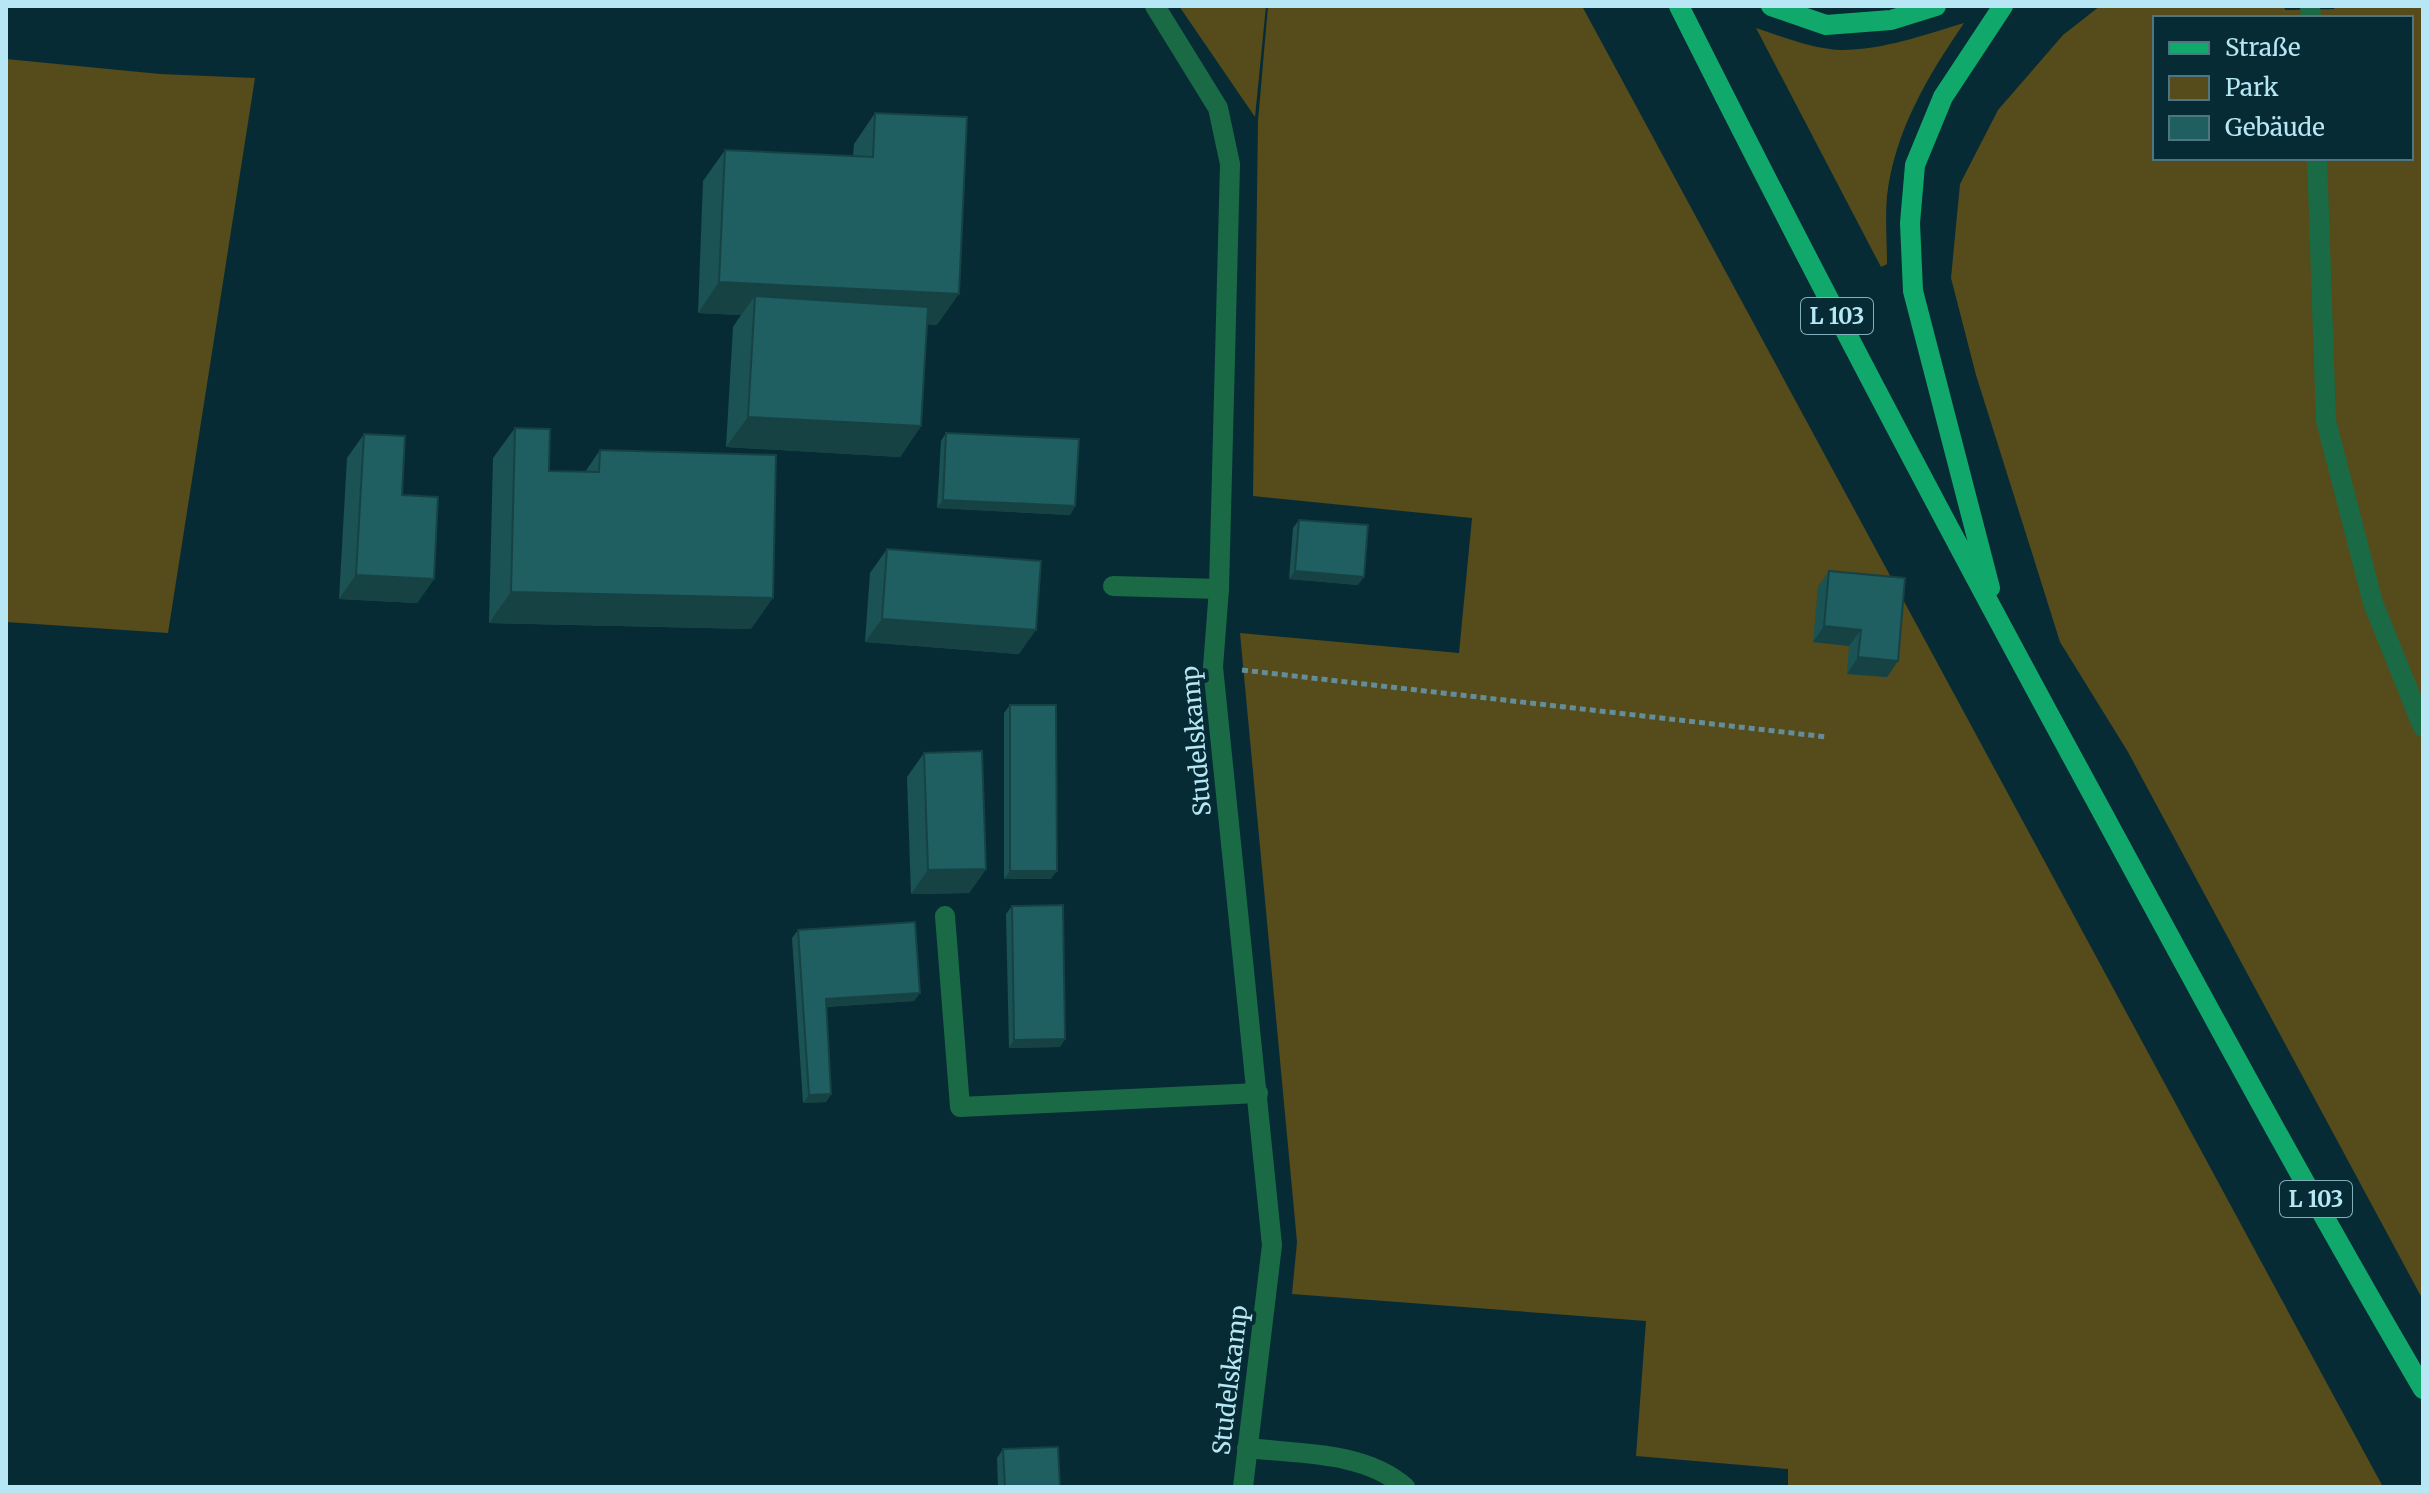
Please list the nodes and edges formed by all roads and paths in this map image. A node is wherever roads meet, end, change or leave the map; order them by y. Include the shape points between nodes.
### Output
1 (1155, 6) edge
2 (1679, 6) edge
3 (1771, 6) edge
4 (1936, 6) edge
5 (2003, 6) edge
6 (2317, 160) edge
7 (1113, 586) dead end
8 (1219, 589) junction
9 (1999, 623) junction
10 (1213, 667) junction
11 (2423, 727) edge
12 (1827, 737) dead end
13 (945, 916) dead end
14 (1258, 1093) junction
15 (2423, 1389) edge
16 (1247, 1448) junction
17 (1243, 1487) edge
18 (1405, 1487) edge

1 - 8 street, Studelskamp via 1218,108 1230,164
2 - 9 main road, L 103
3 - 4 main road via 1826,25 1891,20
5 - 9 main road via 1943,97 1915,165 1910,223 1913,291
6 - 11 street via 2326,421 2373,603
7 - 8 street
8 - 10 street, Studelskamp
9 - 15 main road, L 103
10 - 12 path
10 - 14 street, Studelskamp
13 - 14 street via 960,1107
14 - 16 street, Studelskamp via 1272,1245
16 - 17 street, Studelskamp
16 - 18 street via 1348,1459

